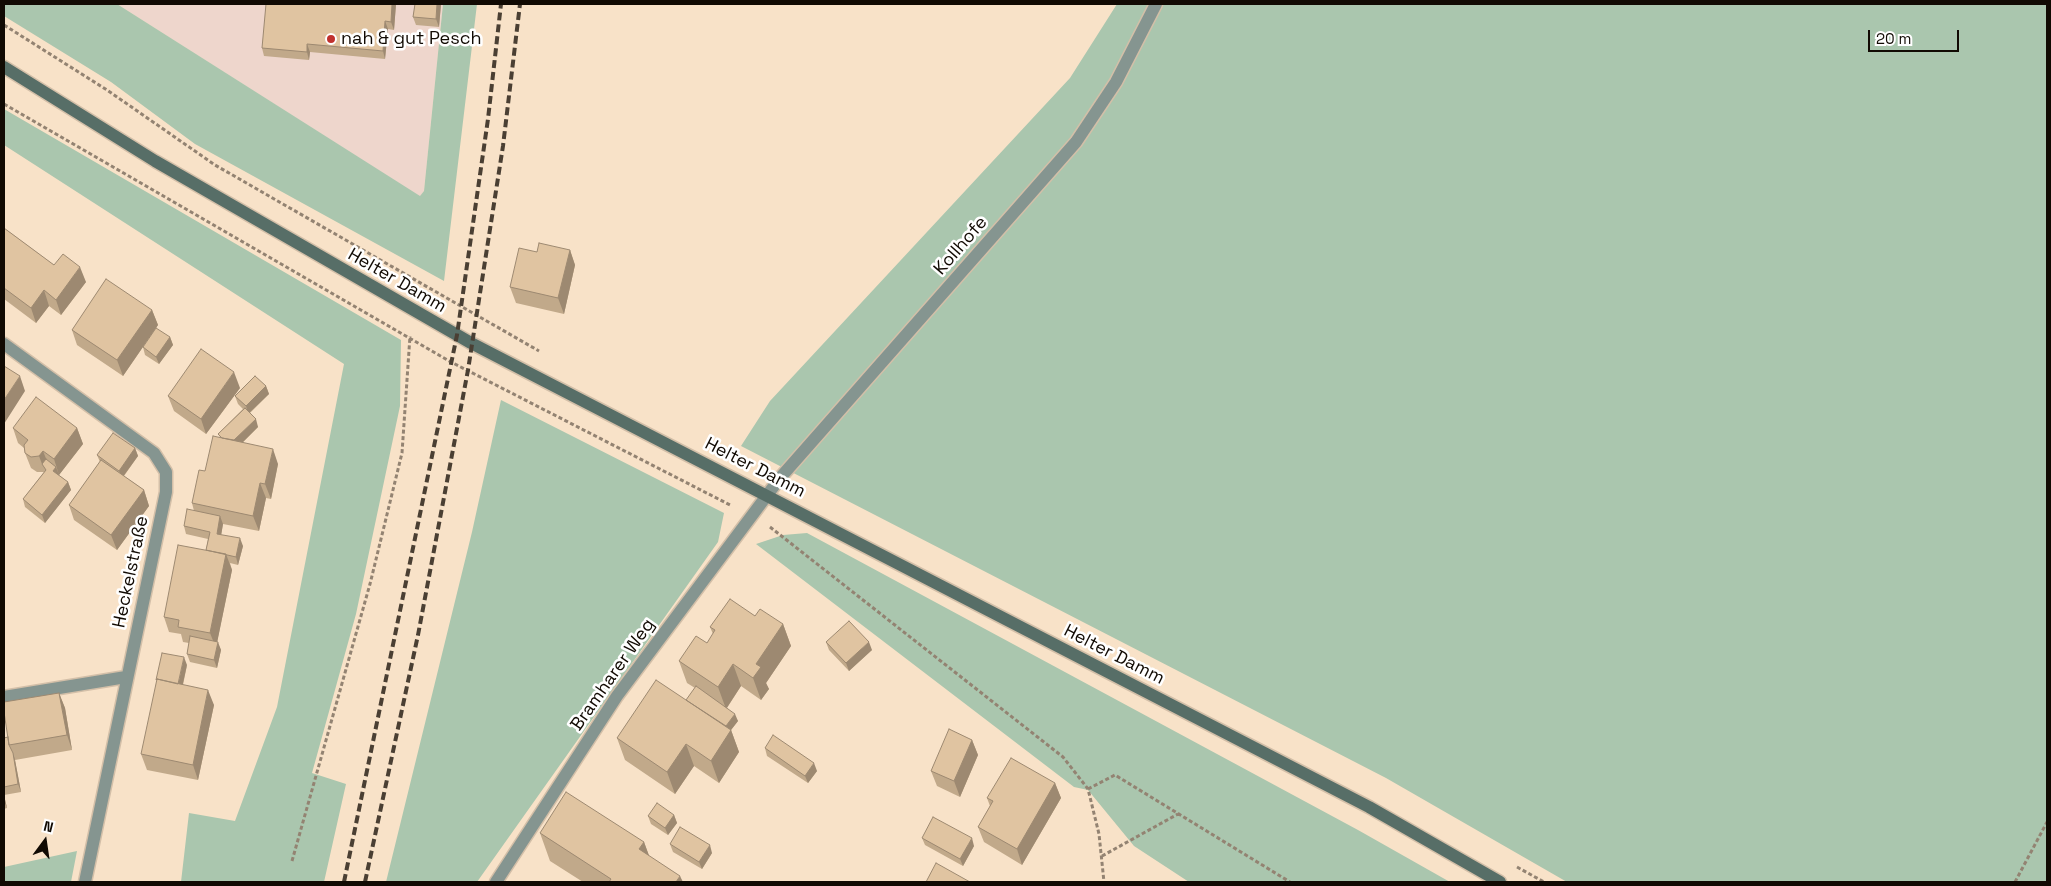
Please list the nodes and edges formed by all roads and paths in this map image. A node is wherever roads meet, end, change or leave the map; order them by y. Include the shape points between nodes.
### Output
1 (1156, 4) edge
2 (4, 25) edge
3 (4, 67) edge
4 (4, 104) edge
5 (410, 338) junction
6 (4, 344) edge
7 (546, 355) dead end
8 (768, 495) junction
9 (752, 516) junction
10 (126, 677) junction
11 (4, 697) edge
12 (1088, 790) junction
13 (1178, 814) junction
14 (2047, 822) edge
15 (1102, 856) junction
16 (292, 861) dead end
17 (85, 882) edge
18 (496, 882) edge
19 (1104, 882) edge
20 (1290, 882) edge
21 (1500, 882) edge
22 (2015, 882) edge

1 - 8 street, Kollhofe via 1116,82 1076,142
2 - 7 path via 108,90 215,165
3 - 8 street, Helter Damm via 155,162 412,311
4 - 5 path
5 - 9 path via 503,390
5 - 16 path via 402,453 370,584
6 - 10 street, Heckelstraße via 154,453 166,472 166,492
8 - 9 street, Bramharer Weg
8 - 21 street, Helter Damm via 1369,807
9 - 12 path via 783,535 1063,757
9 - 18 street, Bramharer Weg via 617,696
10 - 11 street
10 - 17 street, Heckelstraße
12 - 13 path via 1115,775
12 - 15 path
13 - 15 path
13 - 20 path
14 - 22 path
15 - 19 path

